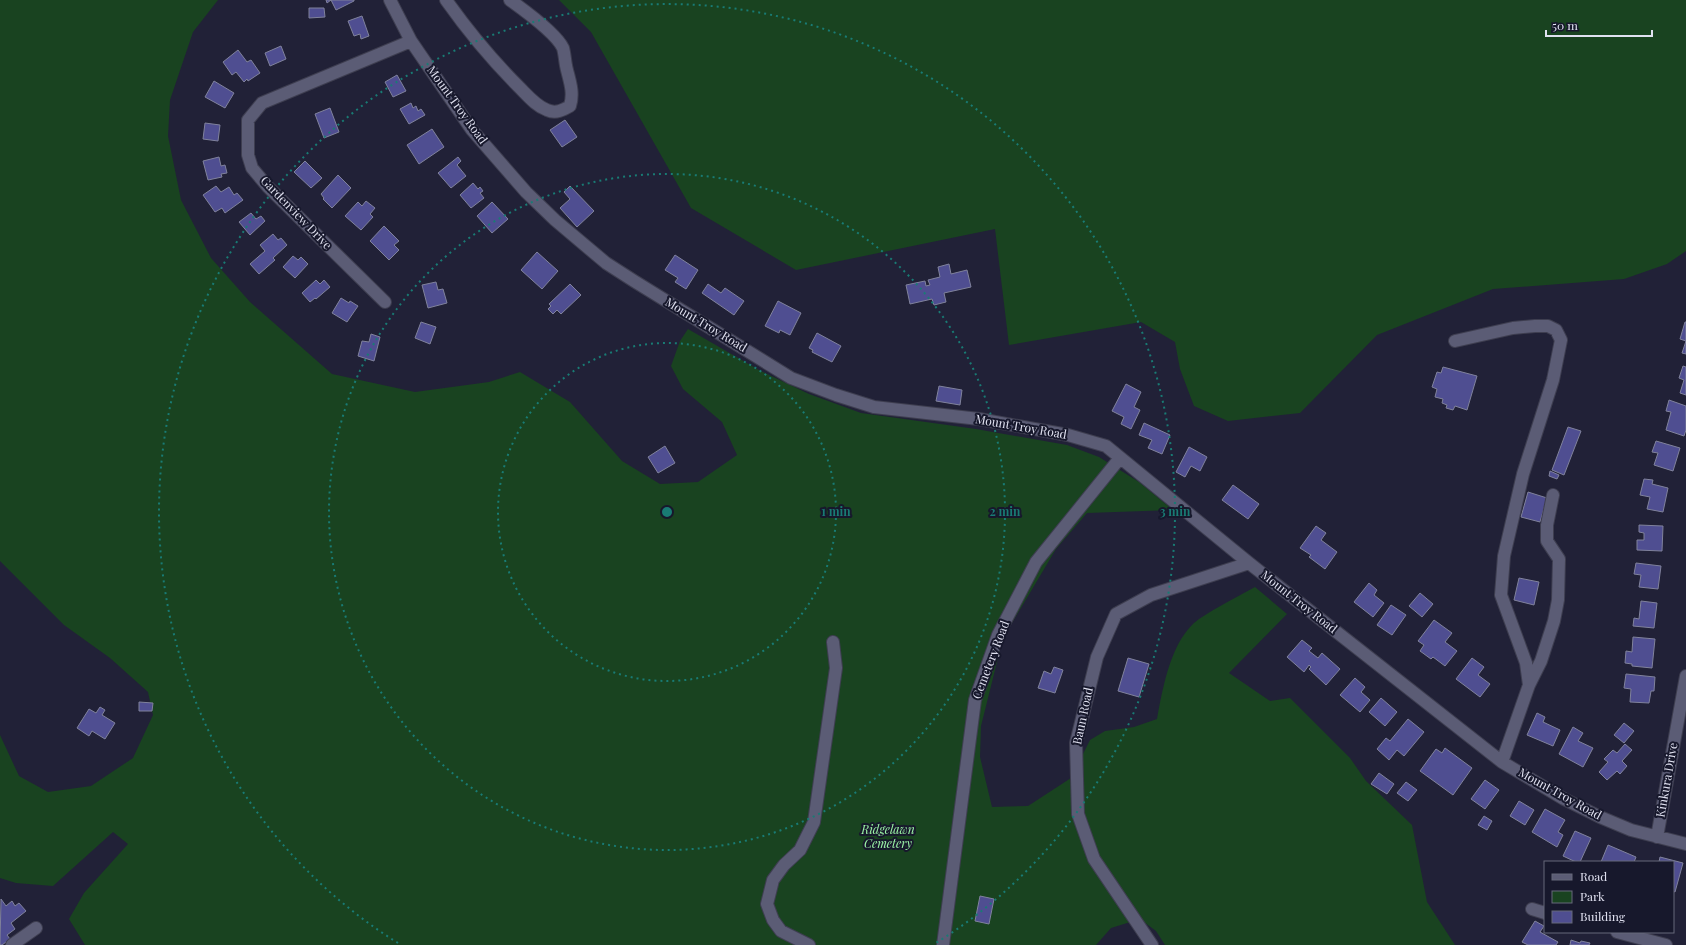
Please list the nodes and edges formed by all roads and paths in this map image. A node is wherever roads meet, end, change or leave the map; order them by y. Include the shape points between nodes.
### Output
1 (390, 0) edge
2 (446, 0) edge
3 (510, 0) edge
4 (411, 41) junction
5 (385, 302) dead end
6 (1455, 341) dead end
7 (1120, 458) junction
8 (1553, 495) dead end
9 (1249, 562) junction
10 (833, 642) dead end
11 (1686, 676) edge
12 (1529, 685) junction
13 (1502, 762) junction
14 (1657, 837) junction
15 (1686, 844) edge
16 (1532, 909) dead end
17 (1544, 913) edge
18 (36, 928) dead end
19 (1621, 933) edge
20 (12, 945) edge
21 (809, 945) edge
22 (942, 945) edge
23 (1152, 945) edge
24 (1666, 945) edge

1 - 4 street, Mount Troy Road
2 - 3 street via 497,64 535,103 548,111 560,111 570,106 573,96 563,49 539,23
4 - 5 street, Gardenview Drive via 262,103 248,120 248,155 252,168 268,187
4 - 7 street, Mount Troy Road via 472,130 526,192 555,220 606,263 792,378 874,407 979,419 1068,435 1106,446
6 - 12 street via 1513,328 1535,326 1548,326 1556,330 1561,340 1553,380 1523,474 1504,556 1501,595 1526,663
7 - 9 street, Mount Troy Road
7 - 22 street, Cemetery Road via 1036,562 998,635 975,700
8 - 12 street via 1547,525 1547,541 1558,559 1558,600 1541,661
9 - 13 street, Mount Troy Road
9 - 23 street, Baun Road via 1151,595 1116,614 1097,657 1076,743 1078,814 1094,858
10 - 21 street via 836,668 814,822 800,850 773,880 766,904 781,931
11 - 14 street, Kinkura Drive
12 - 13 street
13 - 14 street, Mount Troy Road via 1600,817 1631,830
14 - 15 street, Mount Troy Road
16 - 17 street
18 - 20 street
19 - 24 street

